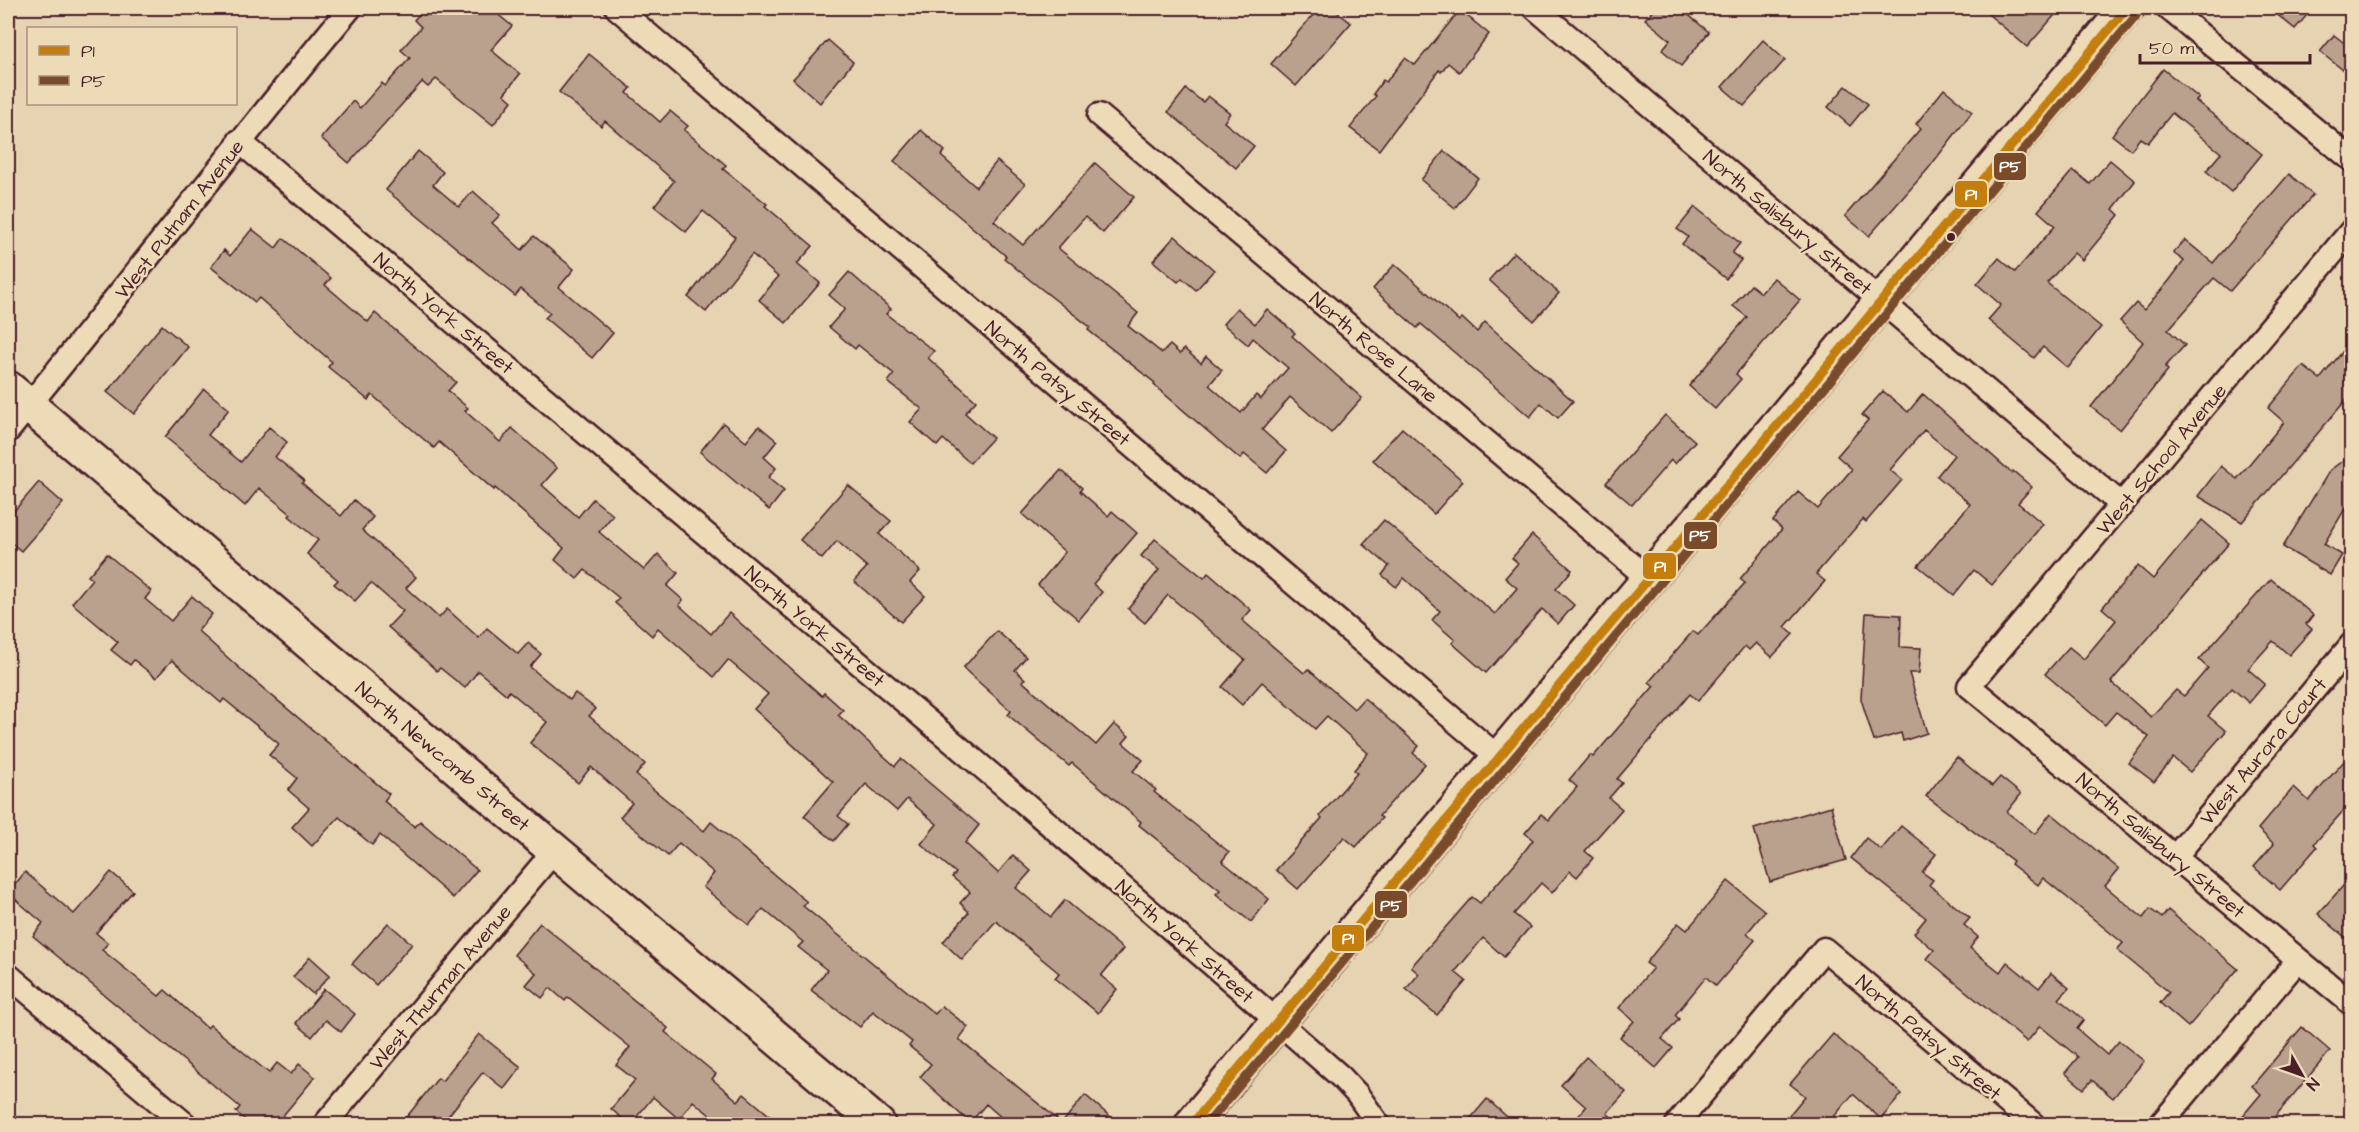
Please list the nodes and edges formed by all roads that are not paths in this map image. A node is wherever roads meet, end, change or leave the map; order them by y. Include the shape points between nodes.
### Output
1 (350, 8) edge
2 (617, 8) edge
3 (1535, 8) edge
4 (2127, 8) edge
5 (2168, 8) edge
6 (1099, 115) dead end
7 (239, 141) junction
8 (2352, 160) edge
9 (2352, 230) edge
10 (1881, 300) junction
11 (18, 397) edge
12 (8, 430) edge
13 (2122, 506) junction
14 (1649, 579) junction
15 (2352, 644) edge
16 (1969, 686) joint
17 (1499, 758) junction
18 (555, 850) junction
19 (2175, 857) junction
20 (2298, 960) junction
21 (8, 975) edge
22 (2352, 1004) edge
23 (1278, 1022) junction
24 (185, 1125) edge
25 (325, 1125) edge
26 (878, 1125) edge
27 (1191, 1125) edge
28 (1378, 1125) edge
29 (1677, 1125) edge
30 (2033, 1125) edge
31 (2161, 1125) edge

1 - 7 street, West Putnam Avenue
2 - 17 street, North Patsy Street
3 - 10 street, North Salisbury Street
4 - 10 main road
5 - 8 street
6 - 14 street, North Rose Lane
7 - 11 street, West Putnam Avenue via 202,192
7 - 23 street, North York Street via 1006,787
9 - 13 street, West School Avenue
10 - 13 street, North Salisbury Street
10 - 14 main road
11 - 12 street, West Putnam Avenue
11 - 18 main road, North Newcomb Street
13 - 16 street, West School Avenue
14 - 17 main road
15 - 19 street, West Aurora Court
16 - 19 street, North Salisbury Street
17 - 23 main road
18 - 25 street, West Thurman Avenue
18 - 26 main road, North Newcomb Street
19 - 20 street, North Salisbury Street
20 - 22 street, North Salisbury Street
20 - 31 street
21 - 24 street
23 - 27 main road
23 - 28 street, North York Street via 1341,1077
29 - 30 street, North Patsy Street via 1824,949

